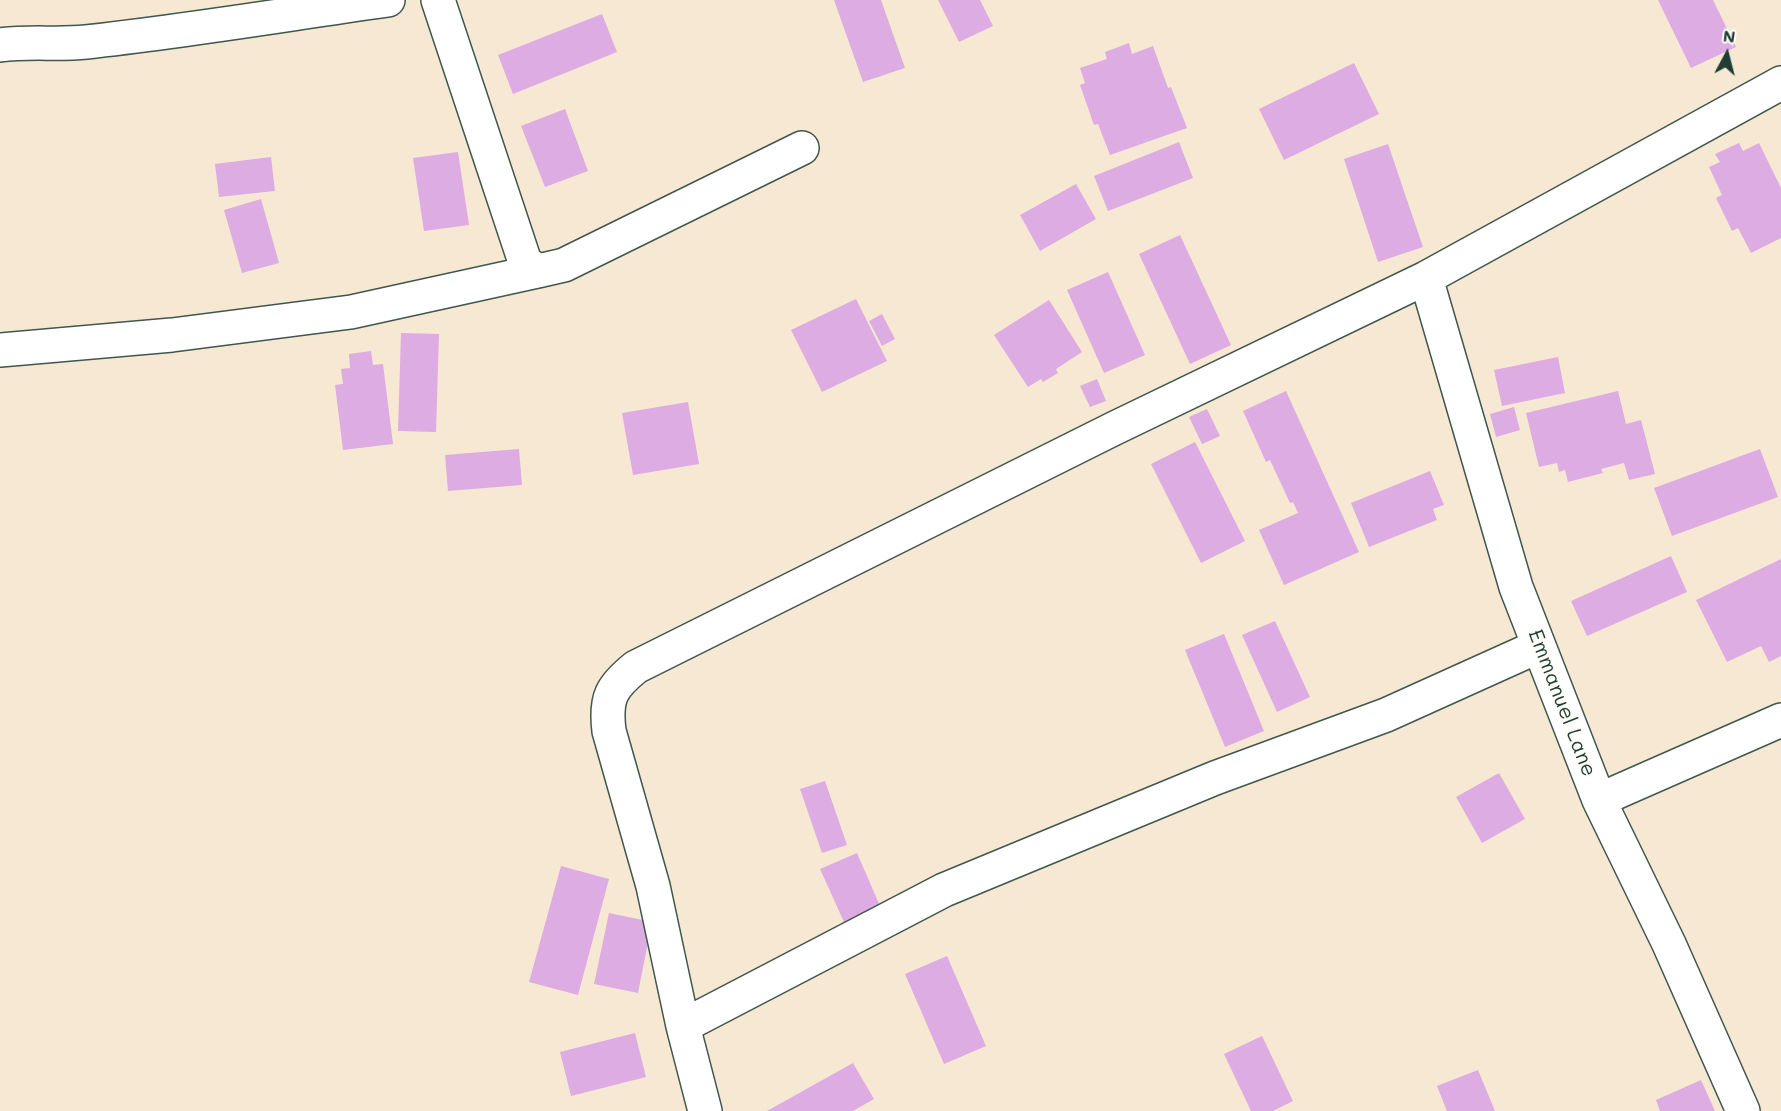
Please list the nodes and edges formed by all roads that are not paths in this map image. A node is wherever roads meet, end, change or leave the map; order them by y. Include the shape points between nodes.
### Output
1 (388, 0) edge
2 (438, 0) edge
3 (0, 45) edge
4 (1781, 83) edge
5 (802, 148) dead end
6 (538, 271) junction
7 (1425, 279) junction
8 (0, 350) edge
9 (1539, 646) junction
10 (1781, 720) edge
11 (1599, 800) junction
12 (683, 1026) junction
13 (705, 1111) edge
14 (1743, 1111) edge

1 - 3 street via 173,33
2 - 6 street via 525,262
4 - 7 street
5 - 6 street via 564,265
6 - 8 street via 351,312 172,335
7 - 9 street, Emmanuel Lane via 1516,586
7 - 12 street via 1104,434 636,668 618,681 607,712 609,731 652,886
9 - 11 street, Emmanuel Lane
9 - 12 street via 1386,715 1215,778 944,890
10 - 11 street
11 - 14 street, Emmanuel Lane via 1669,944
12 - 13 street

